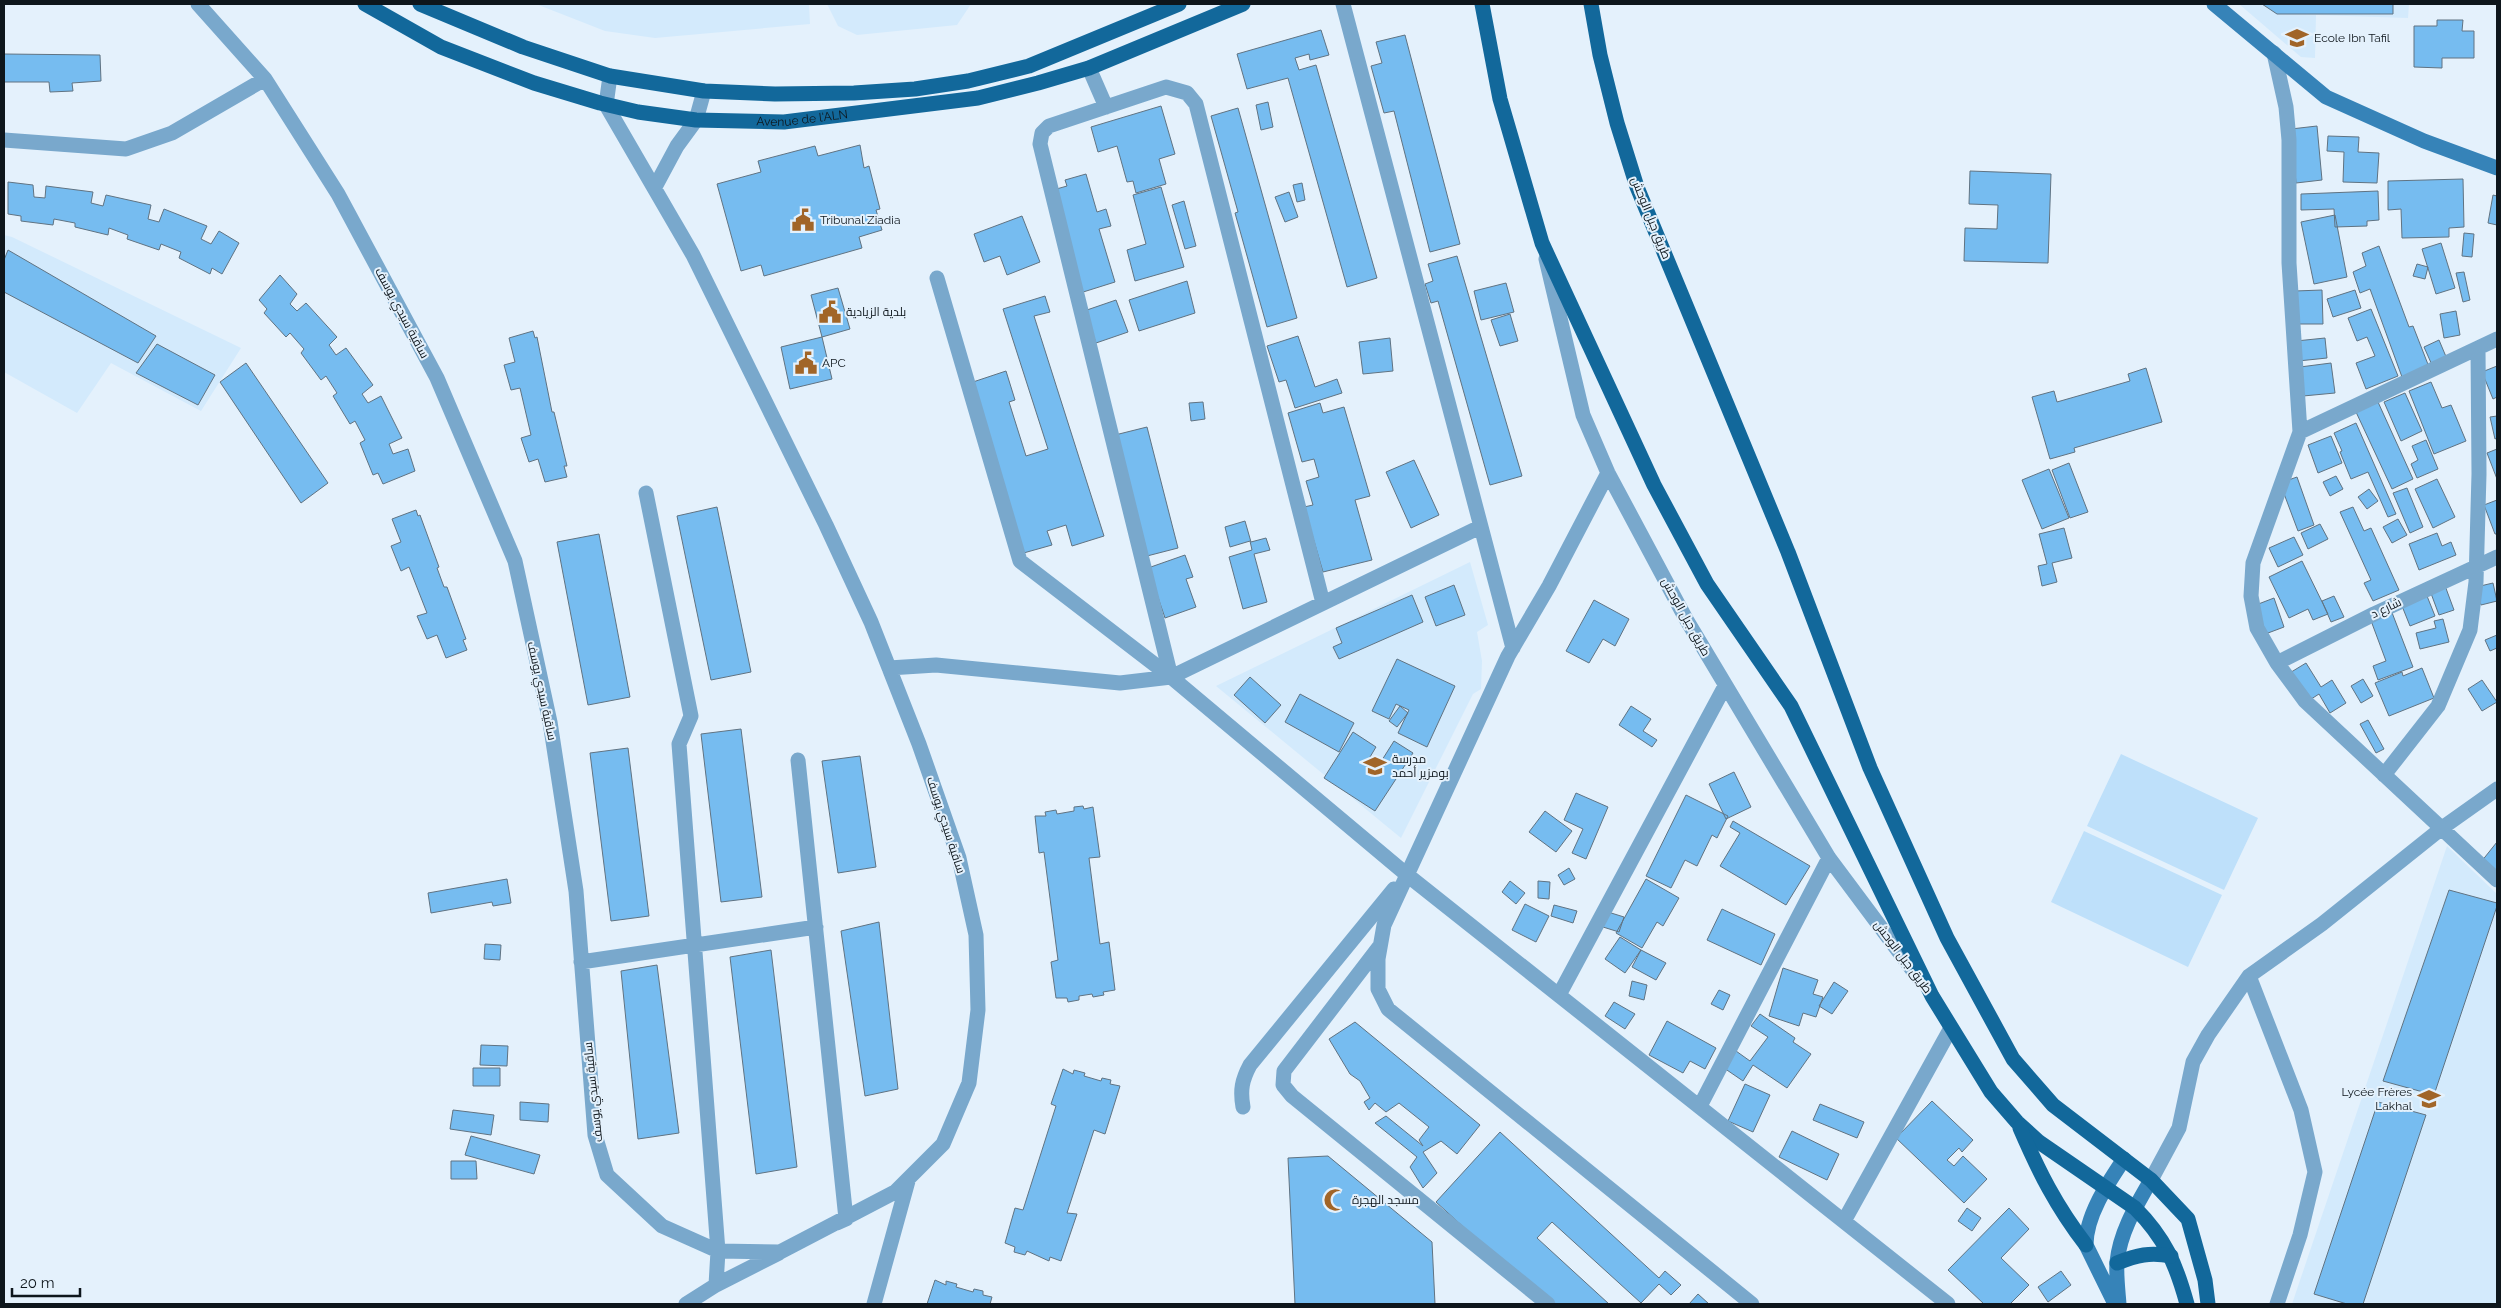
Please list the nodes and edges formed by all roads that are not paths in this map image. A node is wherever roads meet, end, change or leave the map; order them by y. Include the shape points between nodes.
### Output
1 (198, 4) edge
2 (365, 4) edge
3 (420, 4) edge
4 (1179, 4) edge
5 (1243, 4) edge
6 (1343, 4) edge
7 (1482, 4) edge
8 (1591, 4) edge
9 (2214, 4) edge
10 (2274, 53) junction
11 (1089, 68) junction
12 (610, 76) junction
13 (266, 79) junction
14 (704, 91) junction
15 (606, 105) junction
16 (1106, 107) junction
17 (696, 120) junction
18 (4, 140) edge
19 (2497, 168) edge
20 (656, 187) junction
21 (1542, 243) junction
22 (937, 278) dead end
23 (2497, 339) edge
24 (2478, 348) junction
25 (2300, 432) junction
26 (1608, 473) junction
27 (646, 493) dead end
28 (1480, 527) junction
29 (2497, 557) edge
30 (2475, 568) junction
31 (1323, 603) junction
32 (1513, 648) junction
33 (2278, 663) junction
34 (889, 668) junction
35 (1171, 677) junction
36 (1725, 686) junction
37 (798, 760) dead end
38 (2384, 775) junction
39 (2497, 789) edge
40 (2442, 828) junction
41 (1829, 858) junction
42 (1406, 874) junction
43 (2497, 880) edge
44 (816, 927) junction
45 (694, 946) junction
46 (1380, 946) junction
47 (582, 962) junction
48 (2248, 976) junction
49 (1559, 995) junction
50 (1932, 996) junction
51 (1951, 1028) junction
52 (1700, 1106) junction
53 (1243, 1107) dead end
54 (2017, 1122) junction
55 (2124, 1159) junction
56 (2151, 1180) junction
57 (908, 1181) junction
58 (2106, 1189) junction
59 (2135, 1208) junction
60 (846, 1219) junction
61 (1844, 1221) junction
62 (2086, 1245) junction
63 (718, 1251) junction
64 (2171, 1256) junction
65 (2117, 1263) junction
66 (716, 1285) junction
67 (686, 1304) edge
68 (874, 1304) edge
69 (1548, 1304) edge
70 (1752, 1304) edge
71 (1948, 1304) edge
72 (2115, 1304) edge
73 (2119, 1304) edge
74 (2187, 1304) edge
75 (2208, 1304) edge
76 (2277, 1304) edge

1 - 13 street, ساقية سيدي يوسف
2 - 15 main road, Avenue de l'ALN via 441,47 534,83
3 - 12 main road via 523,47
4 - 14 main road via 1028,66 968,81 854,93
5 - 11 main road, Avenue de l'ALN
6 - 28 street
7 - 21 main road, طريق جبل الوحش via 1500,98
8 - 55 main road, طريق جبل الوحش via 1602,64 1637,187 1788,552 1870,768 1947,938 2013,1059 2052,1105
9 - 10 main road
10 - 19 main road via 2326,97 2424,141
10 - 25 street via 2290,140 2289,263
11 - 16 street
11 - 17 main road, Avenue de l'ALN via 978,98 920,107 860,111 784,122
12 - 14 main road
12 - 15 street
13 - 18 street via 172,133 126,149
13 - 47 street, ساقية سيدي يوسف via 338,194 437,378 515,561 550,722 576,890
14 - 17 street
15 - 17 main road, Avenue de l'ALN
15 - 20 street, ساقية سيدي يوسف
16 - 31 street via 1166,87 1188,93 1196,104
16 - 35 street via 1049,126 1042,133 1040,144
17 - 20 street via 677,146
20 - 34 street, ساقية سيدي يوسف via 693,255 826,525
21 - 26 street, طريق جبل الوحش via 1583,415
21 - 50 main road, طريق جبل الوحش via 1654,485 1707,584 1791,706
22 - 35 street via 1020,561
23 - 24 street
24 - 25 street
24 - 30 street via 2479,474
25 - 33 street via 2253,563 2251,596 2257,628
26 - 32 street
26 - 36 street, طريق جبل الوحش
27 - 45 street via 691,716 679,744
28 - 31 street
28 - 32 street
29 - 30 street, شارع د
30 - 33 street, شارع د
30 - 38 street via 2470,630 2438,706
31 - 35 street
32 - 42 street
33 - 38 street via 2305,702
34 - 35 street via 936,665 1120,683
34 - 57 street, ساقية سيدي يوسف via 959,858 976,935 978,1010 969,1084 943,1144
35 - 42 street
36 - 41 street, طريق جبل الوحش
36 - 49 street
37 - 44 street
38 - 40 street
39 - 40 street
40 - 43 street
40 - 48 street via 2322,924
41 - 50 street, طريق جبل الوحش
41 - 52 street
42 - 46 street via 1384,924
42 - 49 street
42 - 53 street via 1250,1064 1240,1090
44 - 45 street
44 - 60 street
45 - 47 street
45 - 63 street
46 - 69 street via 1284,1071 1283,1084 1292,1096
46 - 70 street via 1378,989 1388,1009
47 - 63 street, ساقية سيدي يوسف via 595,1134 607,1175 662,1226
48 - 56 street via 2193,1062 2178,1128
48 - 76 street via 2300,1110 2315,1172 2300,1234
49 - 52 street
50 - 51 main road
51 - 54 main road via 1991,1092
51 - 61 street
52 - 61 street
54 - 58 main road via 2039,1142
54 - 62 main road via 2062,1214
55 - 56 main road, طريق جبل الوحش
55 - 58 main road
56 - 59 main road
56 - 75 main road, طريق جبل الوحش via 2188,1219 2205,1280
57 - 60 street, ساقية سيدي يوسف via 895,1192
57 - 68 street
58 - 59 main road
58 - 62 main road via 2089,1226
59 - 64 main road via 2165,1242
59 - 65 main road via 2121,1240
60 - 63 street, ساقية سيدي يوسف via 780,1252
60 - 66 street
61 - 71 street
62 - 72 main road
63 - 66 street
64 - 65 main road via 2138,1254
64 - 74 main road
65 - 73 main road
66 - 67 street

